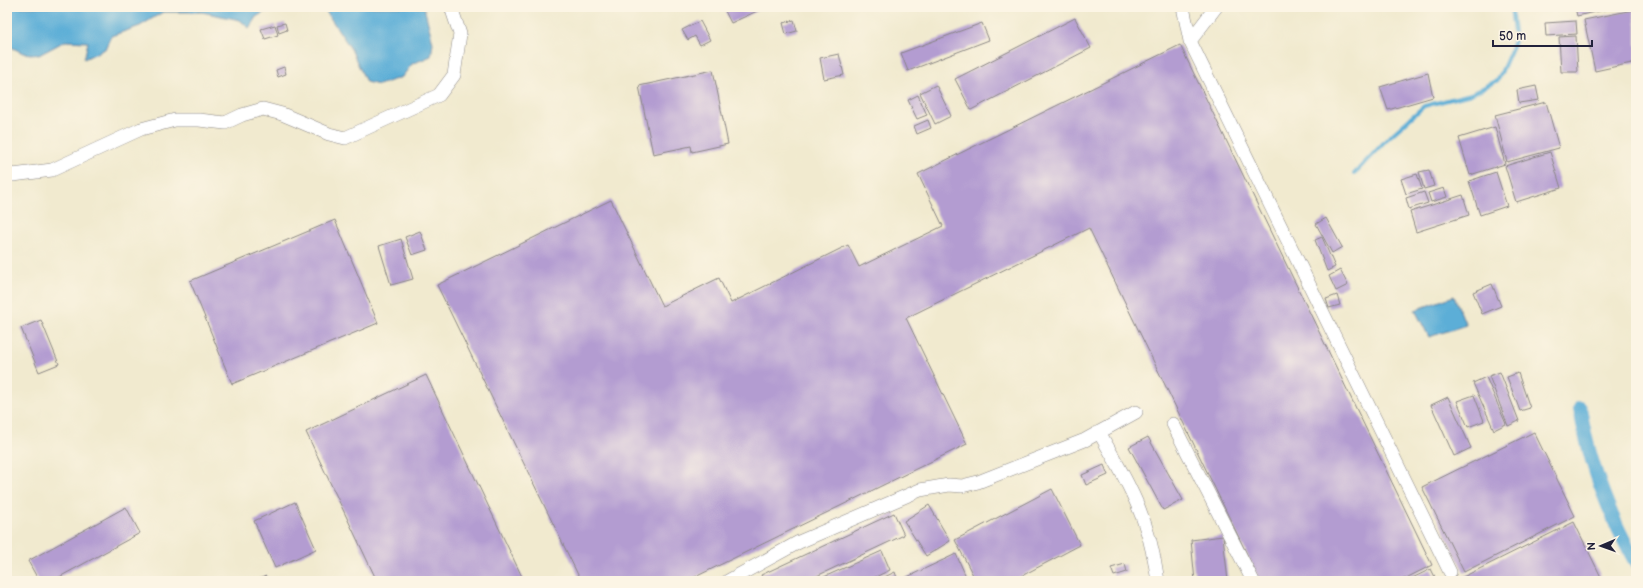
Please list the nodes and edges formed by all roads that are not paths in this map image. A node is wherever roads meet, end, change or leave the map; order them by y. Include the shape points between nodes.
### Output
1 (451, 7) edge
2 (1183, 7) edge
3 (1216, 7) edge
4 (1190, 41) junction
5 (7, 173) edge
6 (1136, 412) dead end
7 (1173, 424) dead end
8 (1099, 432) junction
9 (1450, 572) dead end
10 (728, 581) edge
11 (1158, 581) edge
12 (1253, 581) edge

1 - 5 street via 460,34 454,75 439,95 345,138 263,109 225,123 175,120 140,129 52,170 13,175
2 - 4 street
3 - 4 street
4 - 9 street
6 - 8 street
7 - 12 street
8 - 10 street via 978,482 920,490 799,542
8 - 11 street via 1134,495 1148,534

